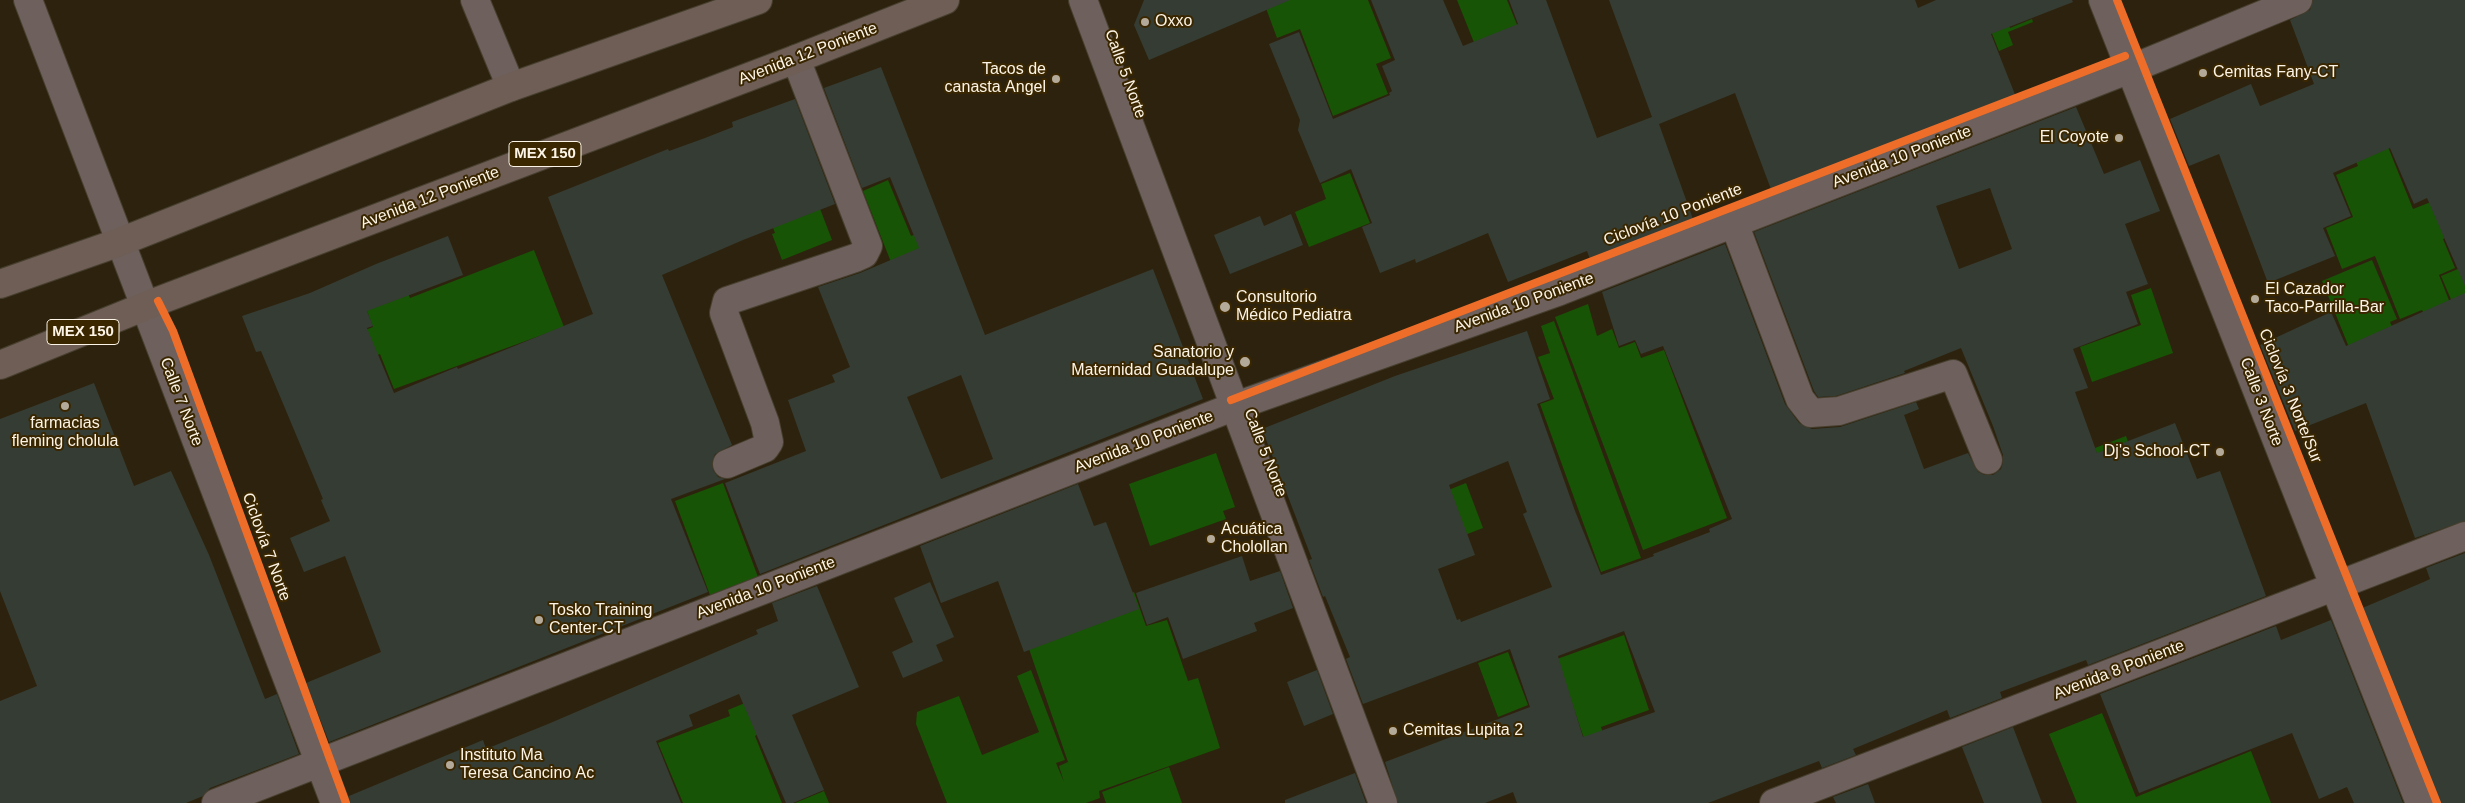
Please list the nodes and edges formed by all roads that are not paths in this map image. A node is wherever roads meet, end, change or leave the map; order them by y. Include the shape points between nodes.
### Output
1 (28, 0) edge
2 (475, 0) edge
3 (758, 0) edge
4 (945, 0) edge
5 (1083, 0) edge
6 (2104, 0) edge
7 (2298, 0) edge
8 (796, 59) junction
9 (2130, 69) junction
10 (511, 87) junction
11 (1734, 223) junction
12 (120, 242) junction
13 (0, 284) edge
14 (144, 307) junction
15 (0, 365) edge
16 (1233, 407) junction
17 (1988, 460) dead end
18 (727, 464) dead end
19 (2465, 536) edge
20 (2334, 587) junction
21 (320, 762) junction
22 (216, 803) edge
23 (336, 803) edge
24 (1383, 803) edge
25 (1774, 803) edge
26 (2420, 803) edge

1 - 12 street, Calle 7 Norte
2 - 10 street
3 - 10 main road
4 - 8 main road, Avenida 12 Poniente / MEX 150
5 - 16 street, Calle 5 Norte
6 - 9 street, Calle 3 Norte
7 - 9 street, Avenida 10 Poniente
8 - 14 main road, Avenida 12 Poniente / MEX 150
8 - 18 street via 868,246 864,254 855,258 727,301 724,313 769,442 765,448
9 - 11 street, Avenida 10 Poniente
9 - 20 street, Calle 3 Norte
10 - 12 main road
11 - 16 street, Avenida 10 Poniente via 1560,291
11 - 17 street via 1800,399 1811,413 1839,411 1953,374
12 - 13 main road
12 - 14 street, Calle 7 Norte
14 - 15 main road, Avenida 12 Poniente / MEX 150
14 - 21 street, Calle 7 Norte
16 - 21 street, Avenida 10 Poniente
16 - 24 street, Calle 5 Norte
19 - 20 street, Avenida 8 Poniente
20 - 25 street, Avenida 8 Poniente
20 - 26 street, Calle 3 Norte
21 - 22 street, Avenida 10 Poniente
21 - 23 street, Calle 7 Norte

